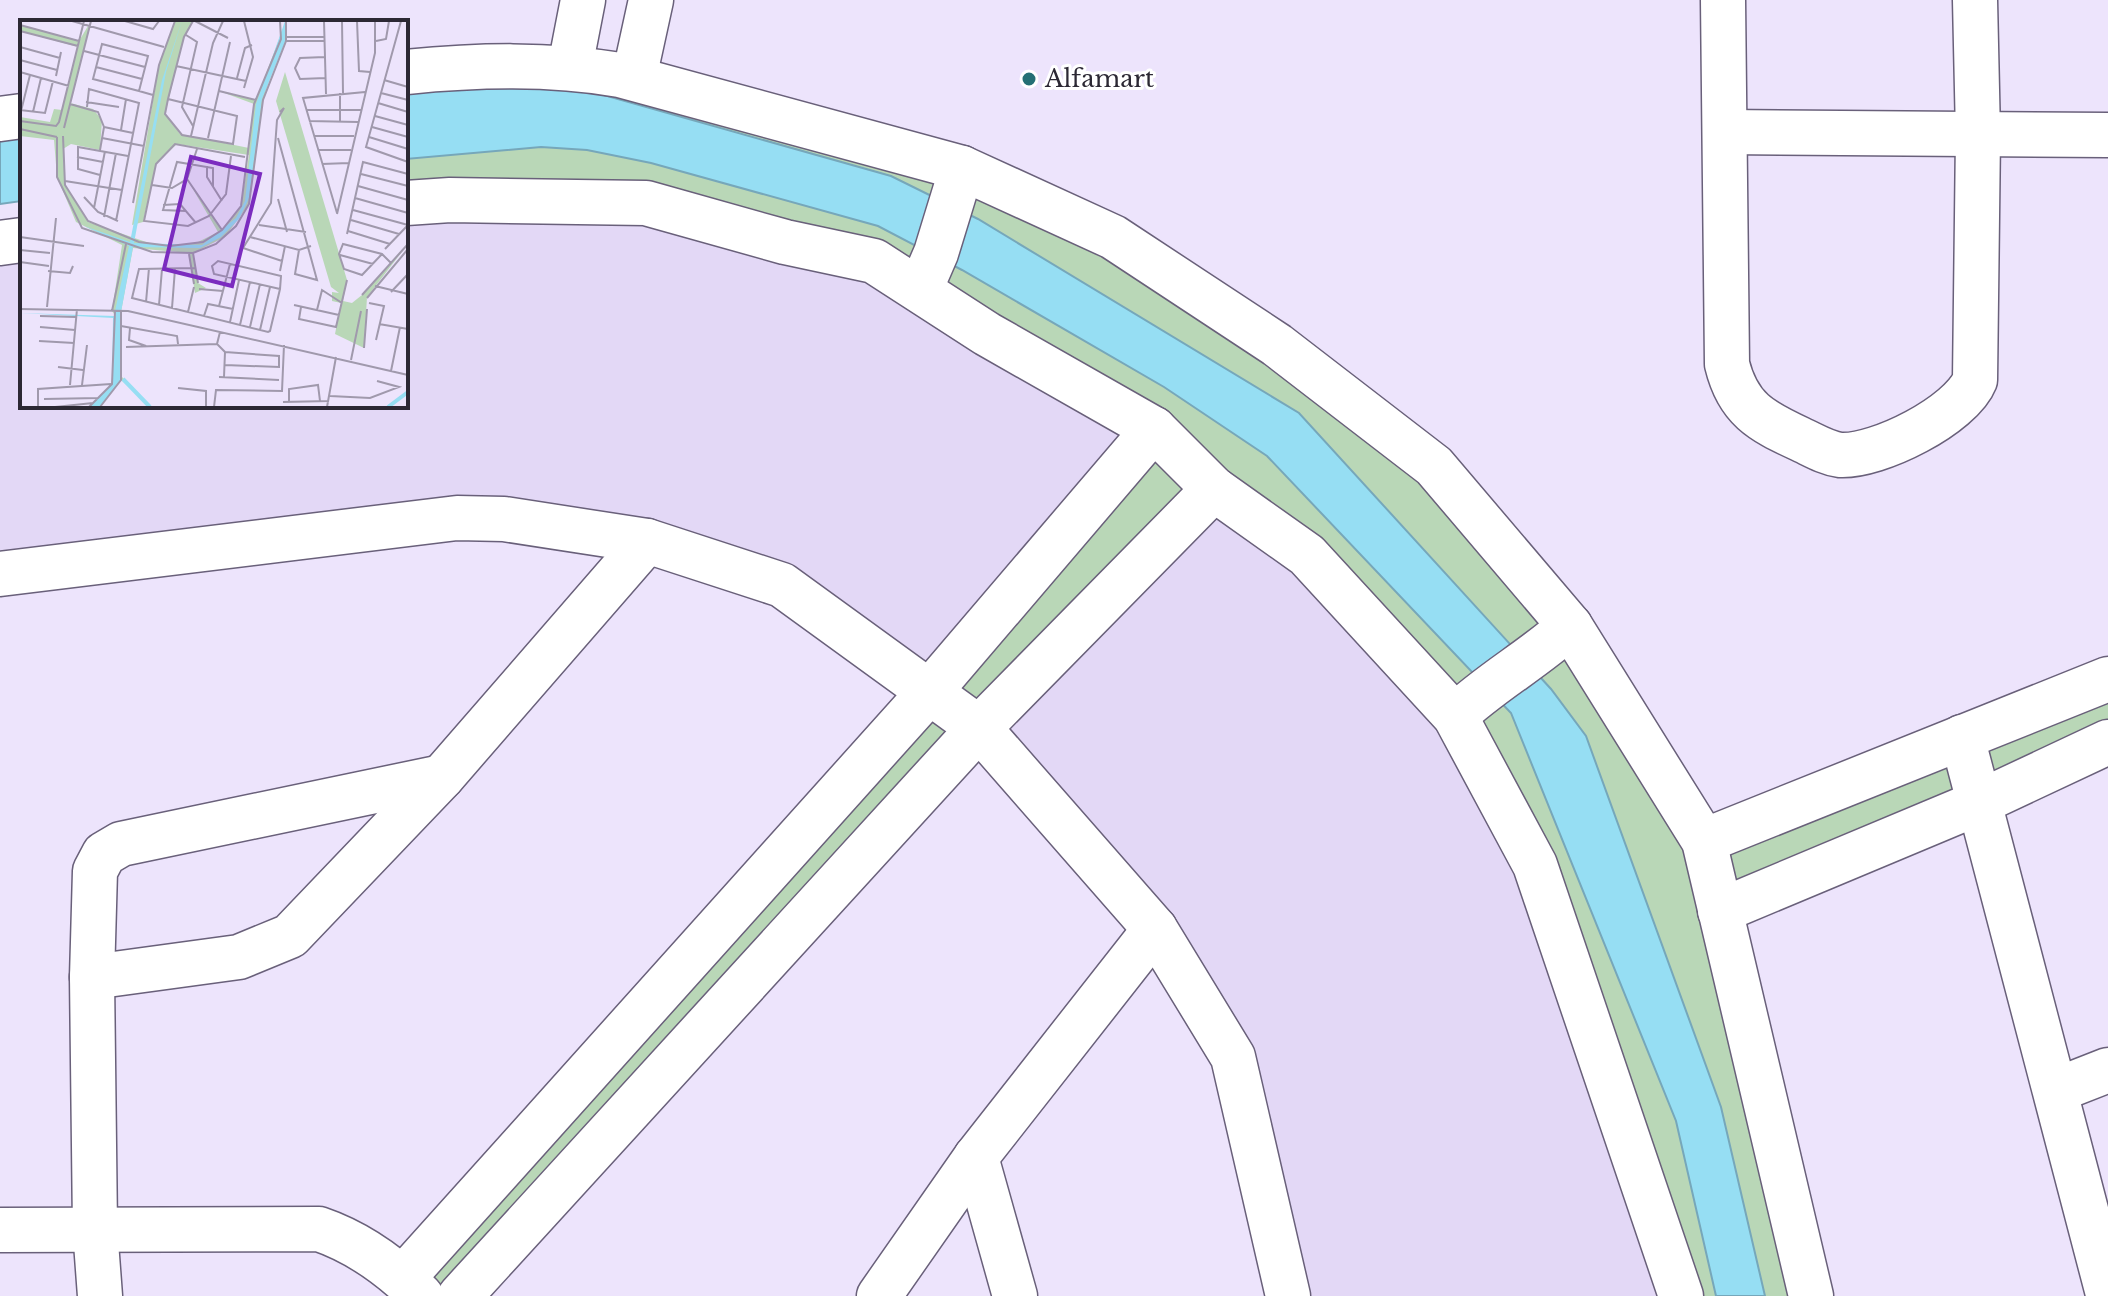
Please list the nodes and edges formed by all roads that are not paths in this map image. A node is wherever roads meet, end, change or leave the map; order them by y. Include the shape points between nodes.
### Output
1 (583, 0) edge
2 (651, 0) edge
3 (1723, 0) edge
4 (1975, 0) edge
5 (570, 67) junction
6 (408, 72) edge
7 (634, 78) junction
8 (20, 116) edge
9 (0, 119) edge
10 (1725, 132) junction
11 (1978, 135) junction
12 (2108, 135) edge
13 (962, 168) junction
14 (408, 203) edge
15 (20, 240) edge
16 (0, 243) edge
17 (920, 290) junction
18 (1154, 429) junction
19 (1214, 489) junction
20 (647, 541) junction
21 (0, 574) edge
22 (1570, 626) junction
23 (2108, 679) edge
24 (931, 690) junction
25 (1466, 706) junction
26 (979, 728) junction
27 (1962, 737) junction
28 (2108, 742) edge
29 (442, 777) junction
30 (1978, 803) junction
31 (1704, 841) junction
32 (1720, 911) junction
33 (1155, 929) junction
34 (715, 931) junction
35 (756, 972) junction
36 (92, 977) junction
37 (2108, 1070) edge
38 (2057, 1090) junction
39 (976, 1157) junction
40 (95, 1229) junction
41 (0, 1230) edge
42 (412, 1287) edge
43 (2108, 1294) edge
44 (100, 1296) edge
45 (460, 1296) edge
46 (879, 1296) edge
47 (1015, 1296) edge
48 (1288, 1296) edge
49 (1681, 1296) edge
50 (1811, 1296) edge

1 - 5 street
2 - 7 street
3 - 10 street
4 - 11 street
5 - 6 street via 470,65
5 - 7 street
7 - 13 street
8 - 9 street
10 - 11 street
10 - 11 street via 1730,376 1760,420 1843,455 1929,425 1969,395 1975,380
11 - 12 street
13 - 17 street
13 - 22 street via 1113,237 1277,345 1434,466
14 - 17 street via 646,203 874,261
15 - 16 street
17 - 18 street
18 - 19 street
18 - 24 street
19 - 25 street via 1307,555
19 - 26 street
20 - 21 street via 504,519 457,518
20 - 24 street via 782,585
20 - 29 street
22 - 25 street via 1535,658
22 - 31 street
23 - 27 street
24 - 26 street
24 - 34 street
25 - 49 street via 1535,865
26 - 33 street
26 - 35 street
27 - 30 street
27 - 31 street
28 - 30 street
29 - 36 street via 290,936 239,957
29 - 36 street via 121,844 104,854 95,871
30 - 32 street
30 - 38 street
31 - 32 street
32 - 50 street
33 - 39 street
33 - 48 street via 1233,1057
34 - 35 street
34 - 42 street
35 - 45 street
36 - 40 street
37 - 38 street
38 - 43 street
39 - 46 street
39 - 47 street
40 - 41 street
40 - 42 street via 319,1229 364,1251
40 - 44 street

